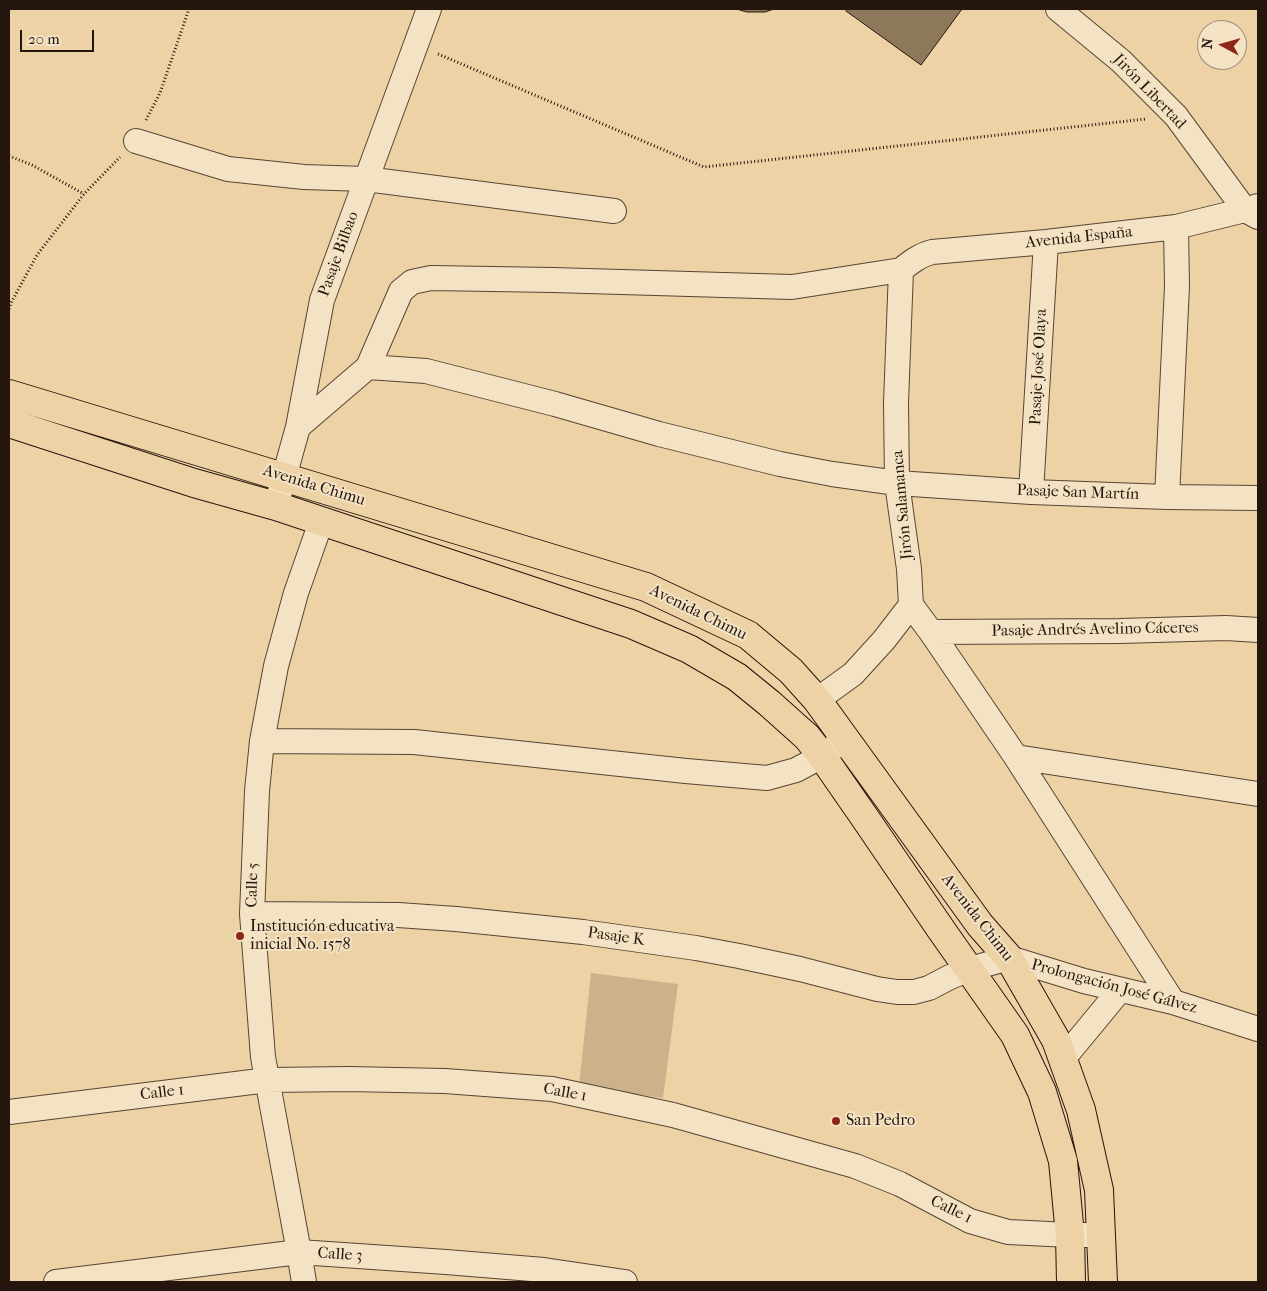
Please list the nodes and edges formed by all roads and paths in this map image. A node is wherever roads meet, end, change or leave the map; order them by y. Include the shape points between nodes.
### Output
1 (189, 9) edge
2 (429, 9) edge
3 (1058, 9) edge
4 (416, 45) junction
5 (1176, 116) junction
6 (136, 141) junction
7 (9, 156) edge
8 (366, 179) junction
9 (84, 194) junction
10 (614, 211) dead end
11 (1254, 211) edge
12 (1176, 228) junction
13 (1046, 242) junction
14 (901, 270) junction
15 (9, 309) edge
16 (368, 367) junction
17 (9, 394) edge
18 (9, 423) edge
19 (298, 427) junction
20 (284, 477) junction
21 (897, 483) junction
22 (1032, 492) junction
23 (1167, 497) junction
24 (1258, 498) edge
25 (276, 506) junction
26 (320, 522) junction
27 (911, 605) junction
28 (1258, 630) edge
29 (931, 632) junction
30 (817, 700) junction
31 (845, 739) junction
32 (262, 741) junction
33 (822, 756) junction
34 (1016, 757) junction
35 (1258, 794) edge
36 (252, 914) junction
37 (1009, 958) junction
38 (970, 969) junction
39 (1120, 990) junction
40 (1173, 1002) junction
41 (1258, 1030) edge
42 (1063, 1059) junction
43 (268, 1080) junction
44 (9, 1112) edge
45 (1101, 1234) junction
46 (1070, 1235) junction
47 (299, 1252) junction
48 (56, 1282) edge
49 (304, 1282) edge
50 (625, 1282) edge
51 (1071, 1282) edge
52 (1103, 1282) edge

1 - 6 path via 160,93
2 - 4 street, Pasaje Bilbao
3 - 5 street, Jirón Libertad via 1121,61
4 - 5 path via 704,167
4 - 8 street, Pasaje Bilbao
5 - 11 street, Jirón Libertad
6 - 8 street via 228,169
6 - 9 path
7 - 9 path
8 - 10 street
8 - 19 street, Pasaje Bilbao via 322,300
9 - 15 path via 37,255
11 - 12 street, Avenida España
12 - 13 street, Avenida España
12 - 23 street via 1177,286
13 - 14 street, Avenida España via 932,252 916,258
13 - 22 street, Pasaje José Olaya
14 - 16 street via 792,287 431,278 412,282 401,291
14 - 21 street, Jirón Salamanca via 896,403
16 - 19 street
16 - 21 street, Pasaje San Martín via 426,371 780,464
17 - 20 main road, Avenida Chimu
18 - 25 main road, Avenida Chimu
19 - 20 street, Pasaje Bilbao
20 - 25 street, Pasaje Bilbao
20 - 30 main road, Avenida Chimu via 646,587 748,635 791,671
21 - 22 street, Pasaje San Martín
21 - 27 street, Jirón Salamanca
22 - 23 street, Pasaje San Martín
23 - 24 street, Pasaje San Martín
25 - 26 main road, Avenida Chimu
26 - 32 street, Calle 5 via 276,666
26 - 33 main road, Avenida Chimu via 631,624 689,649 736,677 769,702 807,737
27 - 29 street
27 - 30 street via 853,674
28 - 29 street, Pasaje Andrés Avelino Cáceres
29 - 34 street
30 - 31 main road, Avenida Chimu
31 - 33 street
31 - 37 main road, Avenida Chimu via 980,925
32 - 33 street via 414,742 767,778 796,770
32 - 36 street, Calle 5
33 - 38 main road, Avenida Chimu
34 - 35 street
34 - 40 street
36 - 38 street, Pasaje K via 398,915 583,932 739,956 897,992 929,988
36 - 43 street, Calle 5 via 263,1058
37 - 38 street, Prolongación José Gálvez
37 - 39 street, Prolongación José Gálvez
37 - 42 main road, Avenida Chimu via 1056,1040
38 - 46 main road, Avenida Chimu via 1016,1034 1042,1092 1063,1161
39 - 40 street, Prolongación José Gálvez
39 - 42 street
40 - 41 street, Prolongación José Gálvez
42 - 45 main road, Avenida Chimu via 1081,1110 1098,1190
43 - 44 street, Calle 1
43 - 46 street, Calle 1 via 445,1081 552,1089 673,1115 855,1166 900,1184 970,1221 1008,1232
43 - 47 street, Calle 5
45 - 46 street, Calle 1
45 - 52 main road, Avenida Chimu
46 - 51 main road, Avenida Chimu
47 - 48 street, Calle 3
47 - 49 street, Calle 5
47 - 50 street, Calle 3 via 544,1270

